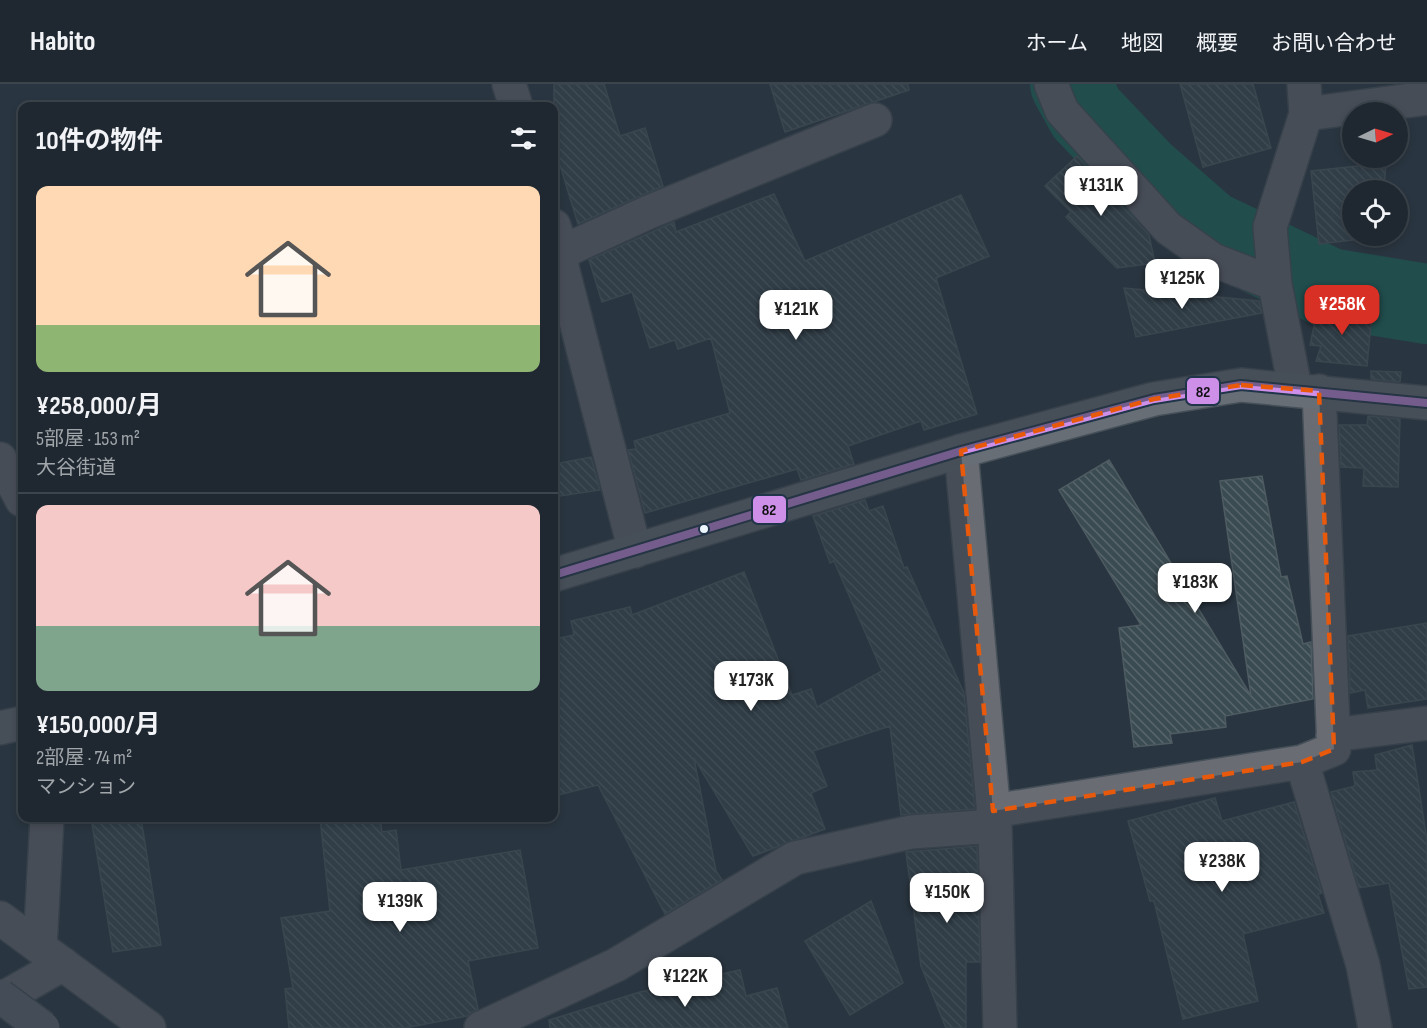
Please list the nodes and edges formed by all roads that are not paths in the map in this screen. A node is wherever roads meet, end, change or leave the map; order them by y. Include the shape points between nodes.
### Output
1 (509, 84) edge
2 (1051, 84) edge
3 (1427, 98) edge
4 (1305, 99) edge
5 (515, 102) edge
6 (875, 120) dead end
7 (558, 239) edge
8 (1275, 283) junction
9 (1307, 389) junction
10 (1427, 403) edge
11 (961, 451) junction
12 (0, 459) edge
13 (18, 493) edge
14 (634, 551) junction
15 (558, 574) edge
16 (1427, 723) edge
17 (18, 724) edge
18 (0, 728) edge
19 (1334, 735) junction
20 (1302, 762) junction
21 (994, 818) junction
22 (47, 822) edge
23 (0, 918) edge
24 (51, 956) junction
25 (0, 998) edge
26 (121, 1018) edge
27 (43, 1028) edge
28 (149, 1028) edge
29 (481, 1028) edge
30 (1000, 1028) edge
31 (1375, 1028) edge

1 - 5 street
2 - 8 street via 1062,111 1168,228 1213,260
3 - 4 street
4 - 8 street via 1270,227
6 - 7 street via 650,212
7 - 14 street via 580,343
8 - 9 street
9 - 10 main road
9 - 11 main road via 1241,385 1154,399
9 - 19 street
11 - 14 main road
11 - 21 street
12 - 13 street
14 - 15 main road
16 - 19 street
17 - 18 main road
19 - 20 street via 1334,749
20 - 21 street
20 - 31 street via 1363,965
21 - 29 street via 795,858 616,965
21 - 30 street
22 - 24 street
23 - 24 street
24 - 25 street
24 - 26 street
25 - 27 highway, bridge
26 - 28 street

